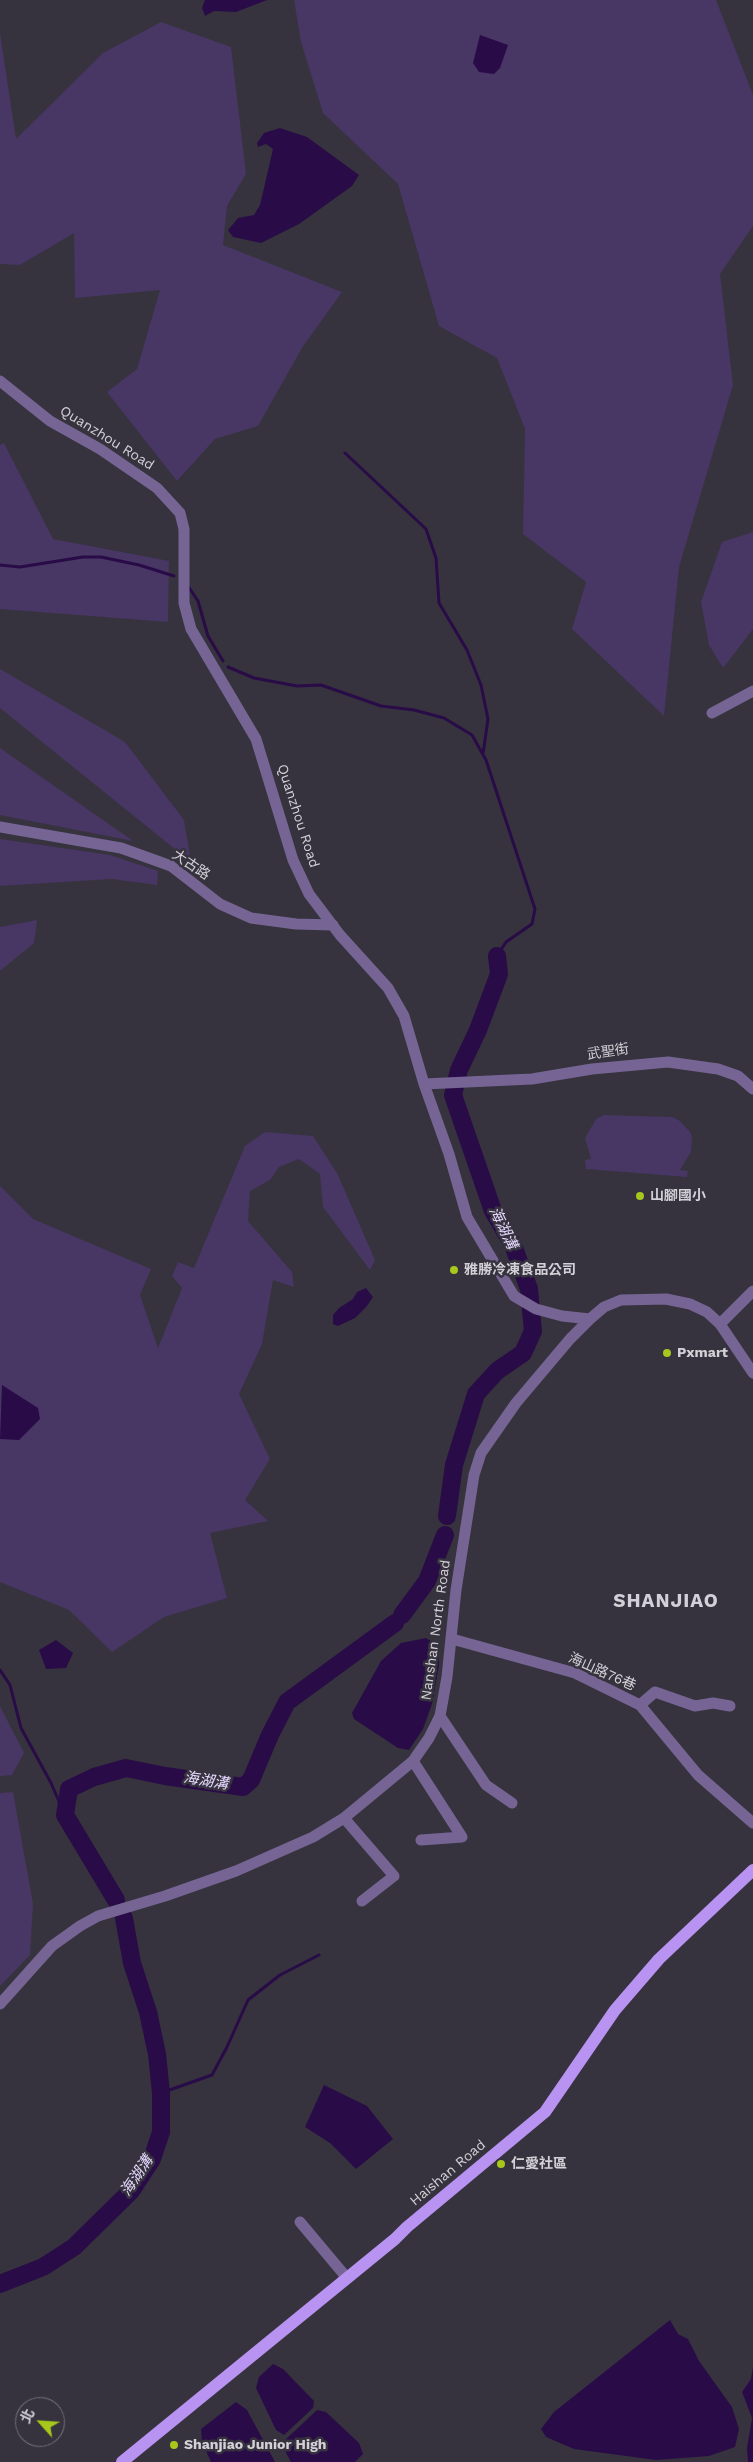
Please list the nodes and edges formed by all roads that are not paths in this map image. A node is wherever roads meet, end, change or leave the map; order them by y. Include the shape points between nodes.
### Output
1 (0, 381) edge
2 (753, 691) edge
3 (712, 714) dead end
4 (0, 827) edge
5 (333, 925) junction
6 (424, 1084) junction
7 (753, 1089) edge
8 (753, 1291) edge
9 (590, 1319) junction
10 (720, 1324) junction
11 (753, 1373) edge
12 (452, 1640) junction
13 (640, 1706) junction
14 (730, 1706) dead end
15 (440, 1716) junction
16 (413, 1760) junction
17 (512, 1803) dead end
18 (344, 1818) junction
19 (753, 1823) edge
20 (421, 1840) dead end
21 (753, 1870) edge
22 (362, 1901) dead end
23 (0, 2004) edge
24 (300, 2222) dead end
25 (347, 2278) junction
26 (122, 2462) edge

1 - 5 street, Quanzhou Road via 50,421 100,449 157,488 180,514 184,529 184,604 190,629 256,739 294,860 309,894
2 - 3 street
4 - 5 street, 大古路 via 121,848 170,866 220,904 251,918
5 - 6 street, Quanzhou Road via 394,997 404,1016
6 - 7 street, 武聖街 via 532,1079 668,1062 718,1069 738,1076
6 - 9 street, Quanzhou Road via 449,1154 464,1210 514,1296 531,1307 562,1316
8 - 10 street
9 - 10 street, Nanshan North Road via 604,1307 622,1300 666,1299 690,1304 707,1312
9 - 12 street, Nanshan North Road via 516,1403 481,1453 474,1475 456,1590
10 - 11 street, Nanshan North Road
12 - 13 street, 海山路76巷 via 575,1673
12 - 15 street, Nanshan North Road
13 - 14 street via 656,1692 695,1706
13 - 19 street, 海山路76巷 via 698,1775
15 - 16 street, Nanshan North Road
15 - 17 street via 486,1785
16 - 18 street, Nanshan North Road
16 - 20 street via 462,1837
18 - 22 street via 394,1876
18 - 23 street, Nanshan North Road via 313,1837 236,1871 98,1916 52,1946
21 - 25 main road, Haishan Road via 659,1959 615,2010 546,2112
24 - 25 street
25 - 26 main road, Haishan Road

